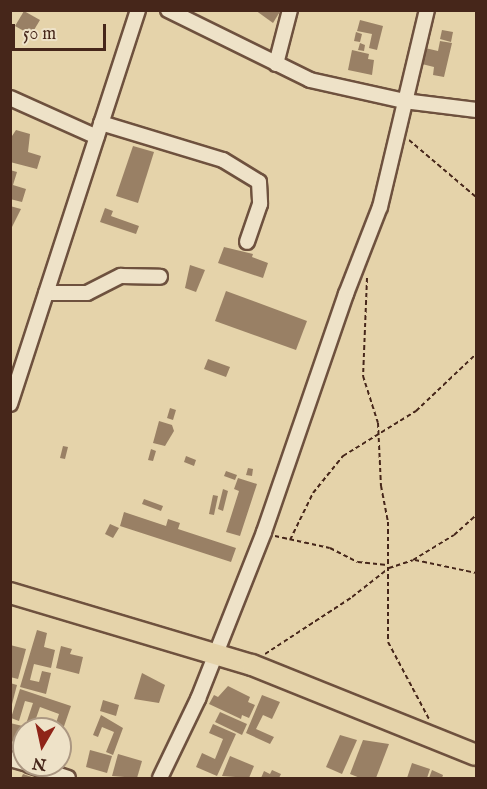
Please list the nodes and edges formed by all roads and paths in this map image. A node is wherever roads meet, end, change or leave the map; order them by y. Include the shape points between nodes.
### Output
1 (138, 10) edge
2 (168, 10) edge
3 (290, 10) edge
4 (427, 10) edge
5 (276, 64) junction
6 (10, 98) edge
7 (404, 101) junction
8 (477, 110) edge
9 (101, 123) junction
10 (398, 126) junction
11 (97, 136) junction
12 (477, 197) edge
13 (247, 242) dead end
14 (362, 252) junction
15 (160, 277) dead end
16 (46, 293) junction
17 (477, 354) edge
18 (14, 387) edge
19 (10, 404) edge
20 (379, 433) junction
21 (477, 515) edge
22 (264, 532) junction
23 (290, 540) junction
24 (414, 560) junction
25 (388, 566) junction
26 (477, 573) edge
27 (10, 593) edge
28 (214, 652) junction
29 (252, 665) junction
30 (441, 742) junction
31 (477, 755) edge
32 (166, 777) edge

1 - 9 street
2 - 5 street
3 - 5 street
4 - 7 street
5 - 7 street via 310,80
6 - 11 street
7 - 8 street
7 - 10 street
9 - 11 street
9 - 13 street via 223,160 259,182 260,204
10 - 12 path via 417,150
10 - 14 street via 380,207
11 - 16 street
14 - 20 path via 367,279 363,383
14 - 22 street
15 - 16 street via 121,276 87,293
16 - 18 street
17 - 20 path via 416,411
18 - 19 street
20 - 23 path via 343,456 326,474
20 - 25 path
21 - 24 path
22 - 23 path
22 - 28 street
23 - 25 path via 330,548 358,562
24 - 25 path
24 - 26 path
25 - 29 path
25 - 30 path via 387,642
27 - 28 highway
28 - 29 highway
28 - 32 street
29 - 30 highway
30 - 31 highway

